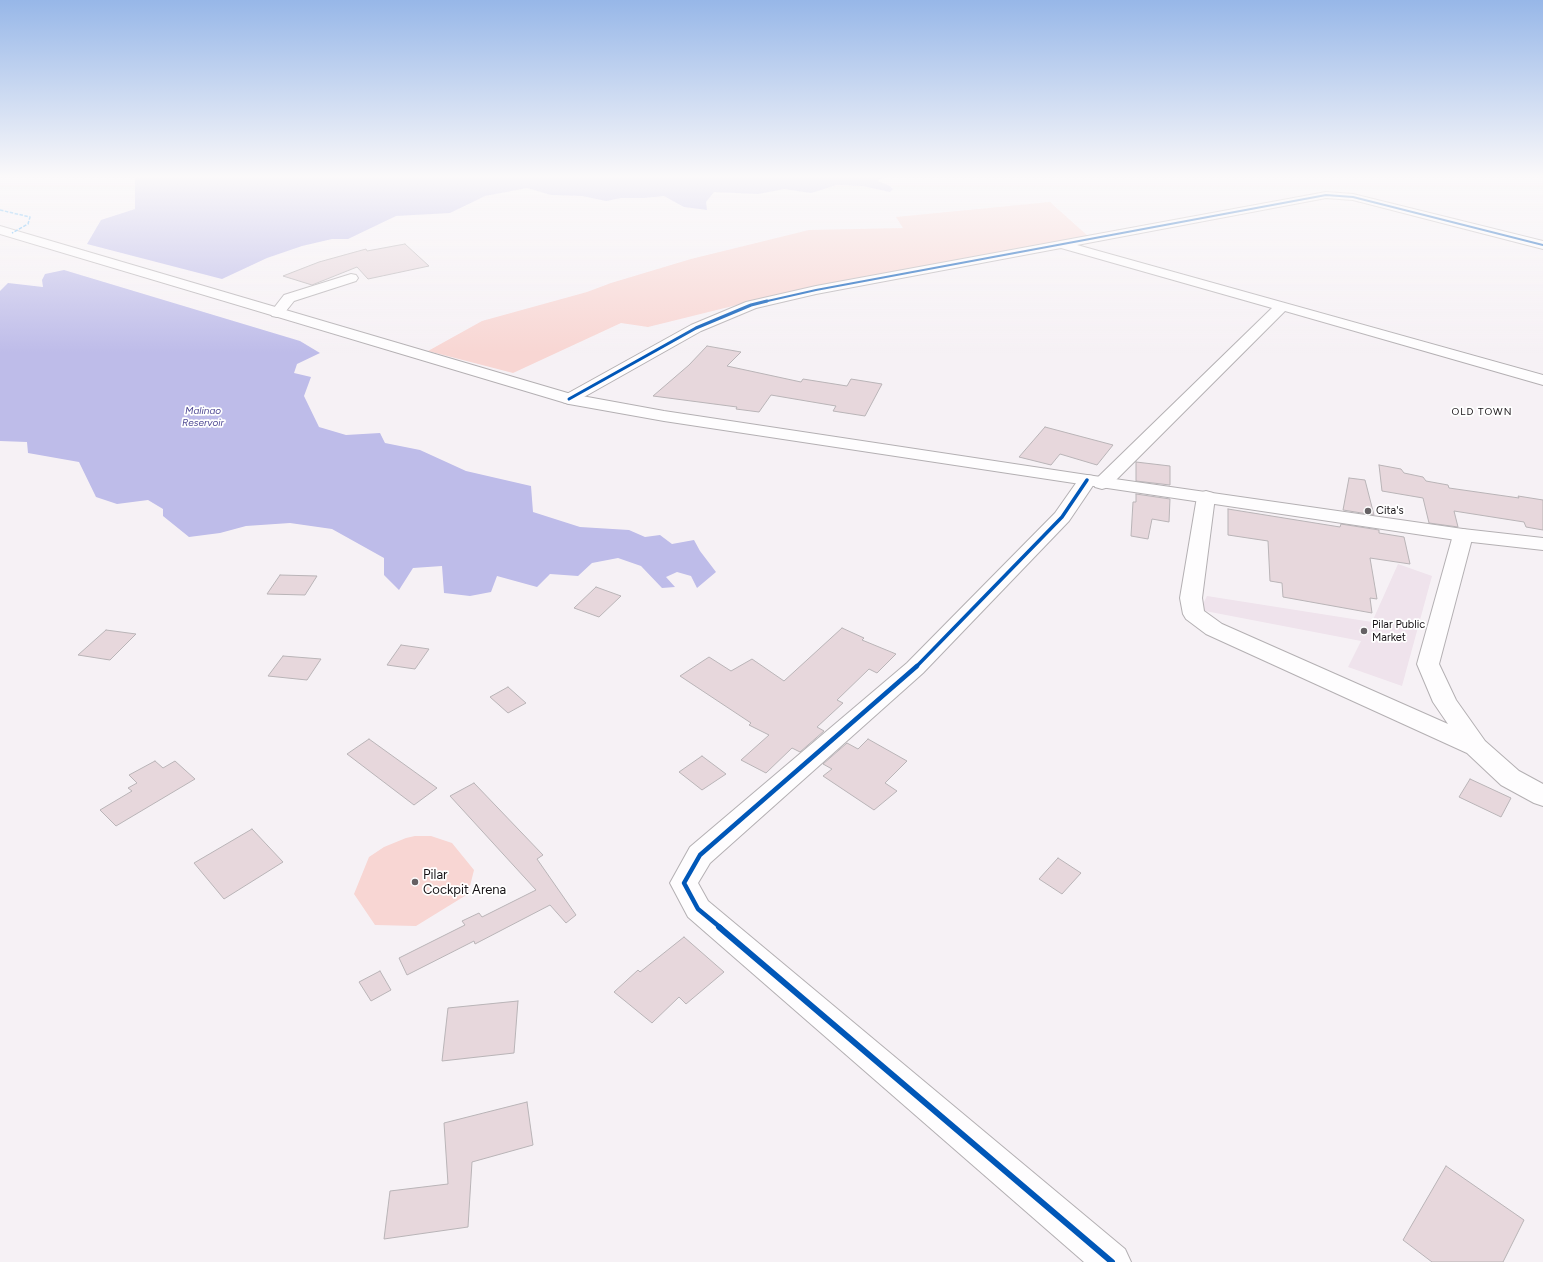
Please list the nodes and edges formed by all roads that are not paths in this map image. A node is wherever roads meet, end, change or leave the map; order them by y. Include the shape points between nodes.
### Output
1 (20, 236) edge
2 (1099, 236) edge
3 (1507, 236) edge
4 (1060, 243) junction
5 (1543, 245) edge
6 (351, 278) dead end
7 (1282, 306) junction
8 (277, 313) junction
9 (1543, 380) edge
10 (569, 398) junction
11 (1095, 481) junction
12 (1206, 497) junction
13 (1463, 535) junction
14 (1543, 544) edge
15 (1476, 747) junction
16 (1543, 796) edge
17 (1112, 1262) edge

1 - 8 street
2 - 4 street
3 - 5 street
4 - 7 street
4 - 10 street via 751,305 696,328
6 - 8 street via 289,298
7 - 9 street
7 - 11 street
8 - 10 street
10 - 11 street via 664,416
11 - 12 street
11 - 17 street via 915,668 700,855 684,883 698,910
12 - 13 street
12 - 15 street via 1191,598 1194,614 1214,629
13 - 14 street
13 - 15 street via 1428,664 1445,702
15 - 16 street via 1510,778

